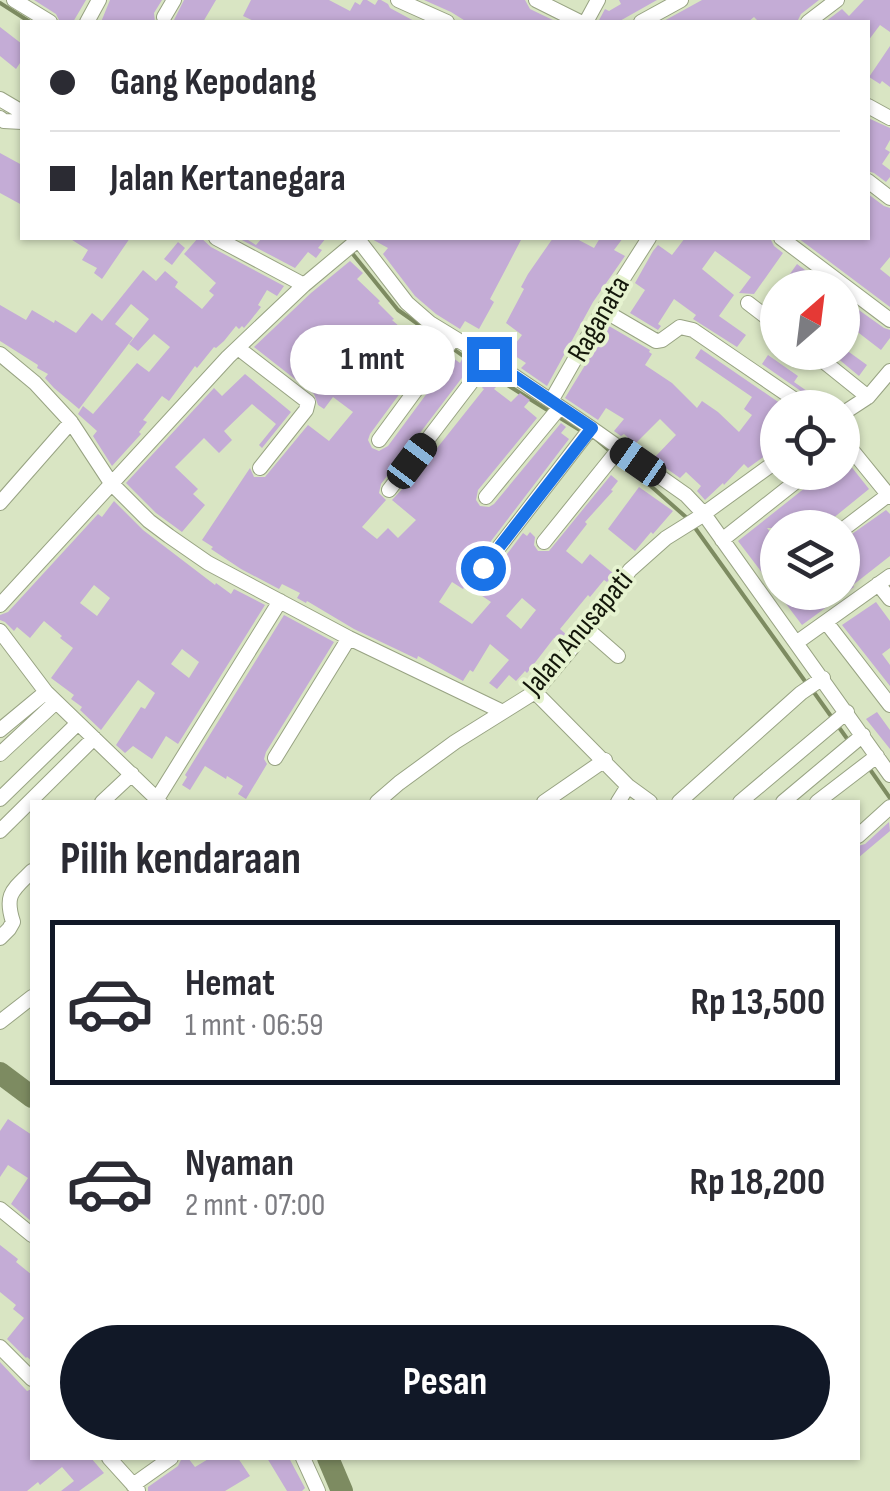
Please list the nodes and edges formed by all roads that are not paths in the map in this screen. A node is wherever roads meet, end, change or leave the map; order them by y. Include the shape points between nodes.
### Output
1 (14, 0) edge
2 (174, 0) edge
3 (398, 0) edge
4 (536, 0) edge
5 (681, 0) edge
6 (837, 0) edge
7 (164, 17) dead end
8 (47, 20) edge
9 (443, 20) edge
10 (579, 20) edge
11 (645, 20) edge
12 (811, 20) edge
13 (870, 183) edge
14 (890, 198) edge
15 (220, 240) edge
16 (648, 240) edge
17 (784, 240) edge
18 (353, 242) edge
19 (304, 284) junction
20 (748, 303) dead end
21 (603, 310) junction
22 (760, 312) edge
23 (890, 320) edge
24 (450, 343) junction
25 (238, 348) junction
26 (0, 354) edge
27 (484, 365) junction
28 (834, 370) edge
29 (890, 371) edge
30 (781, 390) edge
31 (868, 397) junction
32 (860, 402) edge
33 (555, 410) junction
34 (71, 422) junction
35 (588, 433) junction
36 (378, 440) dead end
37 (616, 452) junction
38 (860, 461) edge
39 (260, 468) dead end
40 (760, 473) edge
41 (110, 484) junction
42 (390, 490) dead end
43 (785, 490) edge
44 (889, 496) edge
45 (486, 497) dead end
46 (0, 502) edge
47 (701, 516) junction
48 (860, 517) edge
49 (722, 540) junction
50 (544, 542) dead end
51 (483, 568) dead end
52 (884, 580) edge
53 (760, 589) edge
54 (280, 600) junction
55 (890, 600) edge
56 (0, 606) edge
57 (774, 610) edge
58 (826, 622) junction
59 (586, 628) junction
60 (0, 631) edge
61 (349, 638) junction
62 (796, 643) junction
63 (618, 656) dead end
64 (822, 678) junction
65 (535, 692) junction
66 (51, 697) junction
67 (890, 705) edge
68 (502, 712) junction
69 (840, 718) junction
70 (78, 723) junction
71 (0, 730) edge
72 (94, 738) junction
73 (859, 738) junction
74 (0, 754) edge
75 (275, 758) dead end
76 (874, 758) junction
77 (605, 760) junction
78 (132, 774) junction
79 (890, 775) edge
80 (628, 786) junction
81 (0, 799) edge
82 (31, 800) edge
83 (104, 800) edge
84 (158, 800) edge
85 (160, 800) edge
86 (379, 800) edge
87 (547, 800) edge
88 (619, 800) edge
89 (647, 800) edge
90 (681, 800) edge
91 (742, 800) edge
92 (785, 800) edge
93 (819, 800) edge
94 (30, 801) edge
95 (889, 808) edge
96 (0, 831) edge
97 (860, 834) edge
98 (30, 873) edge
99 (0, 938) edge
100 (30, 999) edge
101 (0, 1022) edge
102 (0, 1209) edge
103 (30, 1233) edge
104 (0, 1348) edge
105 (30, 1377) edge
106 (111, 1460) edge
107 (169, 1460) edge
108 (304, 1460) edge
109 (136, 1488) edge
110 (318, 1491) edge

1 - 8 street
2 - 7 street
3 - 9 street
4 - 10 street
5 - 11 street
6 - 12 street
13 - 14 street
15 - 19 street
16 - 21 street, Raganata
17 - 23 street
18 - 19 street
18 - 24 street
19 - 25 street
20 - 22 street
21 - 30 street via 656,341 680,327 693,330
21 - 33 street, Raganata
24 - 27 street
24 - 36 street
25 - 39 street via 308,402
25 - 41 street
26 - 34 street
27 - 33 street
27 - 42 street
28 - 31 street
29 - 31 street
31 - 32 street
33 - 35 street
33 - 45 street, Raganata
34 - 41 street
34 - 46 street
35 - 37 street
35 - 51 street
37 - 47 street via 686,495
37 - 50 street
38 - 44 street
40 - 47 street, Jalan Anusapati
41 - 54 street via 208,563
41 - 56 street
43 - 49 street
44 - 48 street
47 - 49 street
47 - 59 street, Jalan Anusapati via 630,570
49 - 53 street
52 - 55 street
52 - 58 street
54 - 61 street
54 - 85 street
57 - 62 street
58 - 62 street
58 - 67 street
59 - 63 street
59 - 65 street, Jalan Anusapati
60 - 66 street
61 - 68 street
61 - 75 street
62 - 64 street
64 - 69 street
64 - 90 street
65 - 68 street, Jalan Anusapati
65 - 77 street
66 - 70 street
66 - 71 street
66 - 74 street
68 - 86 street, Jalan Anusapati
69 - 73 street
69 - 91 street
70 - 72 street
70 - 81 street
72 - 78 street
72 - 82 street
73 - 76 street
73 - 92 street
76 - 79 street
76 - 93 street
77 - 80 street
77 - 87 street
78 - 83 street
78 - 84 street
80 - 88 street
80 - 89 street
94 - 96 street
95 - 97 street
98 - 99 street via 8,900 12,922
100 - 101 street
102 - 103 street
104 - 105 street
106 - 109 street
107 - 109 street
108 - 110 street

